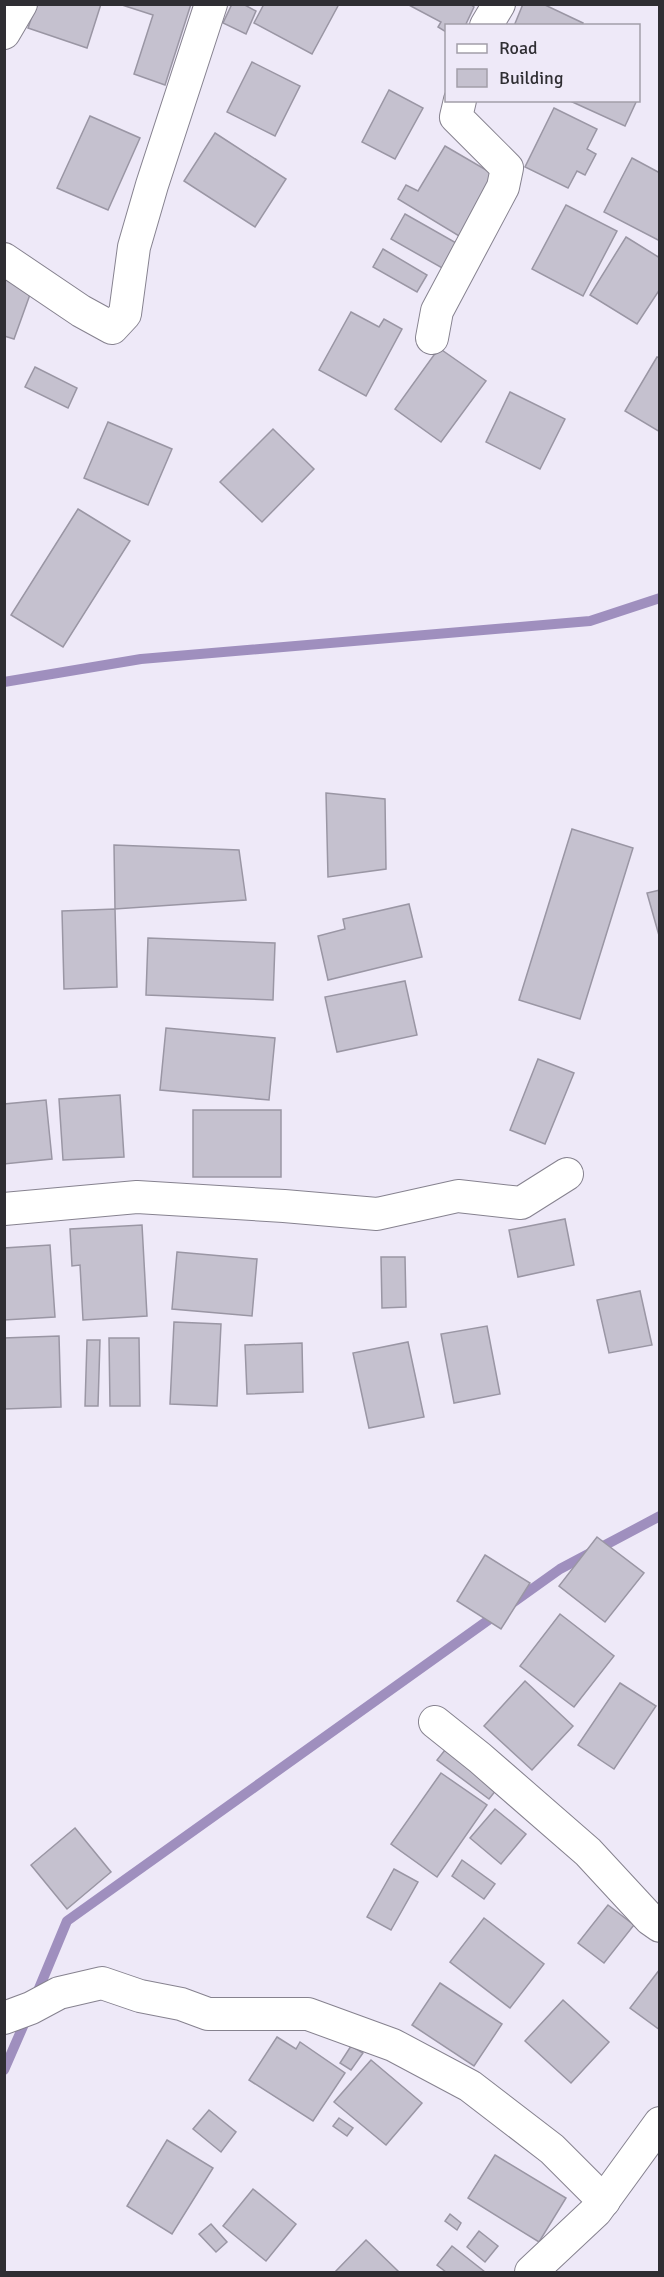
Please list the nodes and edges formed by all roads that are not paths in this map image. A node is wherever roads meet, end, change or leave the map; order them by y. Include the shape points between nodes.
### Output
1 (21, 4) edge
2 (211, 4) edge
3 (499, 4) edge
4 (487, 24) edge
5 (4, 33) edge
6 (460, 102) edge
7 (4, 259) edge
8 (432, 338) dead end
9 (567, 1174) dead end
10 (4, 1209) edge
11 (435, 1722) dead end
12 (660, 1926) edge
13 (4, 2018) edge
14 (660, 2123) edge
15 (604, 2201) junction
16 (531, 2272) edge

1 - 5 street
2 - 7 street via 134,247 125,314 112,328
3 - 4 street
6 - 8 street via 456,117 507,168 502,187 436,311
9 - 10 street via 521,1203 458,1196 377,1214 137,1197
11 - 12 street via 588,1852
13 - 15 street via 59,1993 102,1983 208,2014 308,2014 393,2045 470,2086 552,2149
14 - 15 street
15 - 16 street

